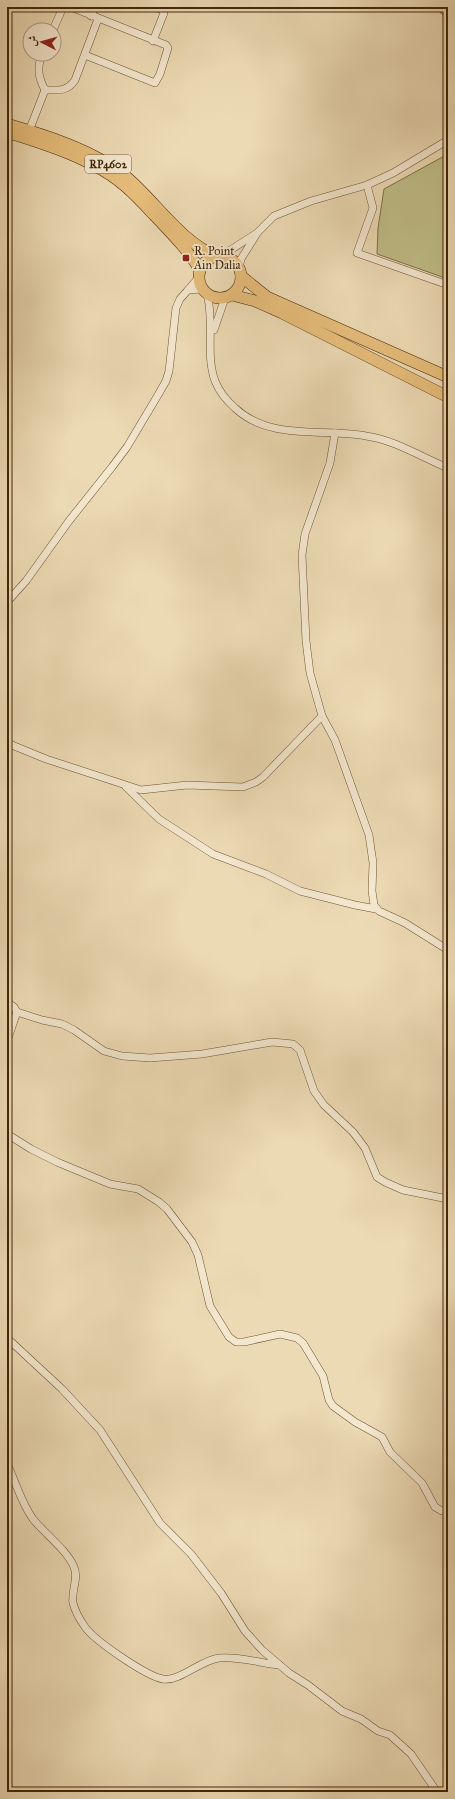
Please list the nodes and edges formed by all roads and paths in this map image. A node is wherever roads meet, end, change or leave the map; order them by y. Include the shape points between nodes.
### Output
1 (63, 7) edge
2 (71, 7) edge
3 (95, 7) edge
4 (154, 7) edge
5 (443, 7) edge
6 (448, 12) edge
7 (94, 17) junction
8 (56, 22) edge
9 (153, 41) junction
10 (85, 55) junction
11 (39, 62) edge
12 (45, 90) junction
13 (7, 124) edge
14 (29, 131) junction
15 (7, 132) edge
16 (448, 140) edge
17 (368, 185) junction
18 (257, 233) junction
19 (219, 256) junction
20 (240, 272) junction
21 (199, 273) junction
22 (448, 284) edge
23 (188, 290) junction
24 (204, 292) junction
25 (228, 297) junction
26 (212, 337) junction
27 (448, 377) edge
28 (448, 397) edge
29 (335, 433) junction
30 (448, 468) edge
31 (7, 602) edge
32 (322, 716) junction
33 (7, 743) edge
34 (124, 785) junction
35 (376, 909) junction
36 (448, 950) edge
37 (7, 1002) edge
38 (18, 1012) junction
39 (7, 1041) edge
40 (7, 1134) edge
41 (448, 1199) edge
42 (7, 1338) edge
43 (7, 1464) edge
44 (448, 1511) edge
45 (279, 1665) junction
46 (437, 1792) edge

1 - 8 street
2 - 7 street
3 - 7 street
4 - 9 street via 163,10 164,13
5 - 6 highway
7 - 9 street
7 - 10 street
9 - 10 street via 166,46 168,50 155,83
10 - 12 street via 75,80 68,88
11 - 12 street via 38,75
12 - 14 street
13 - 14 highway, RP4602
14 - 19 highway, RP4602 via 103,161 123,174 195,244 209,254
15 - 21 highway, RP4602 via 75,157 110,174 127,187 187,250
16 - 17 street
17 - 18 street via 289,209 274,216
17 - 22 street via 373,208 357,253
18 - 19 street
18 - 20 street via 241,259
19 - 20 highway, RP4602 via 232,260
19 - 21 highway via 204,264
20 - 25 highway, RP4602 via 240,284
20 - 27 highway via 267,297
21 - 23 street
21 - 24 highway, RP4602
23 - 24 street
23 - 31 street via 176,308 167,376 149,411 112,467 26,581
24 - 25 highway via 218,299
24 - 26 street, RP4602 via 210,309
25 - 26 street, RP4602
25 - 28 highway via 254,301 282,313
26 - 29 street, RP4602 via 210,362 214,378 221,392 238,412 271,428
29 - 30 street, RP4602 via 384,440
29 - 32 street via 330,463 305,534 302,555 307,657
32 - 34 street via 277,763 260,779 249,785 233,788 187,785 141,790
32 - 35 street via 335,740 369,836 372,895
33 - 34 street
34 - 35 street via 158,819 213,854 266,874 300,891
35 - 36 street via 406,923
37 - 38 street
38 - 39 street
38 - 41 street via 62,1024 104,1051 122,1056 150,1058 202,1054 272,1042 293,1044 300,1050 314,1091 365,1148 377,1177 404,1190
40 - 44 street via 57,1162 110,1184 138,1189 167,1208 192,1242 198,1255 210,1306 228,1337 236,1342 280,1334 297,1338 303,1343 323,1376 333,1406 355,1422 382,1436 390,1452 422,1483 435,1507
42 - 45 street via 62,1389 100,1430 160,1523 191,1554 221,1593 245,1631
43 - 45 street via 26,1509 66,1553 74,1567 76,1574 73,1601 85,1628 109,1648 138,1668 164,1679 218,1658
45 - 46 street via 342,1711 390,1735 410,1754

